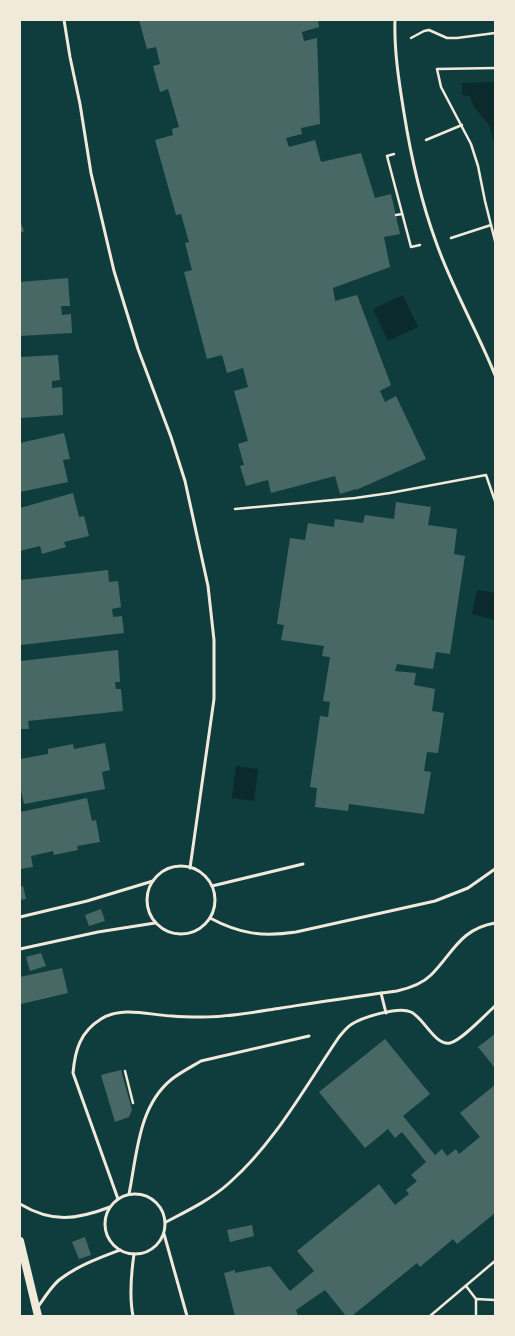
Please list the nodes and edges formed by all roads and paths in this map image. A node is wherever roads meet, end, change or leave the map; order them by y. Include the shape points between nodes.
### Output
1 (64, 20) edge
2 (395, 20) edge
3 (495, 33) edge
4 (395, 41) junction
5 (495, 68) edge
6 (402, 214) dead end
7 (396, 215) dead end
8 (495, 241) edge
9 (495, 375) edge
10 (495, 501) edge
11 (236, 509) dead end
12 (303, 864) dead end
13 (190, 868) junction
14 (495, 870) edge
15 (153, 880) junction
16 (212, 886) junction
17 (20, 917) edge
18 (210, 918) junction
19 (495, 922) edge
20 (155, 923) junction
21 (20, 949) edge
22 (381, 993) junction
23 (495, 1006) edge
24 (386, 1013) junction
25 (309, 1036) dead end
26 (130, 1194) junction
27 (118, 1199) junction
28 (20, 1204) edge
29 (110, 1208) junction
30 (166, 1222) junction
31 (164, 1234) junction
32 (20, 1241) edge
33 (120, 1250) junction
34 (134, 1254) junction
35 (495, 1261) edge
36 (466, 1286) junction
37 (476, 1299) junction
38 (495, 1300) edge
39 (37, 1313) edge
40 (133, 1316) edge
41 (187, 1316) edge
42 (430, 1316) edge
43 (476, 1316) edge

1 - 13 lane via 91,173 114,271 138,349 185,481 208,586 214,640 214,698
2 - 4 lane
3 - 4 path via 447,38 429,30 414,37
4 - 9 lane via 409,147 436,242
5 - 8 path via 437,69 441,87 471,144
6 - 7 path
10 - 11 path via 486,475 383,494
12 - 16 lane
13 - 15 lane via 170,868
13 - 16 lane via 199,872
14 - 18 lane via 468,888 435,901 296,932 260,935 242,932
15 - 17 lane via 87,901
15 - 20 lane via 147,902
16 - 18 lane via 214,908
18 - 20 lane via 198,929 184,934 168,932
19 - 22 lane via 475,929 464,937 421,983
20 - 21 lane
22 - 24 lane
22 - 27 lane via 238,1015 205,1017 117,1013 89,1028 74,1056 74,1073
23 - 24 lane via 460,1038 448,1043 439,1041 410,1012 399,1010
24 - 30 lane via 351,1024 344,1030 275,1133 253,1161 227,1185 198,1206
25 - 26 lane via 201,1062 171,1080 159,1092 143,1123
26 - 27 lane
26 - 30 lane via 154,1200 162,1210
27 - 29 lane
28 - 29 lane via 49,1217 70,1218
29 - 33 lane via 106,1219 106,1231 111,1242
30 - 31 lane
31 - 34 lane via 152,1249
31 - 41 lane
32 - 39 main road
33 - 34 lane
33 - 39 lane via 78,1268 58,1281 45,1296
34 - 40 lane via 131,1292
35 - 36 path
36 - 37 path
36 - 42 path
37 - 38 path
37 - 43 path

